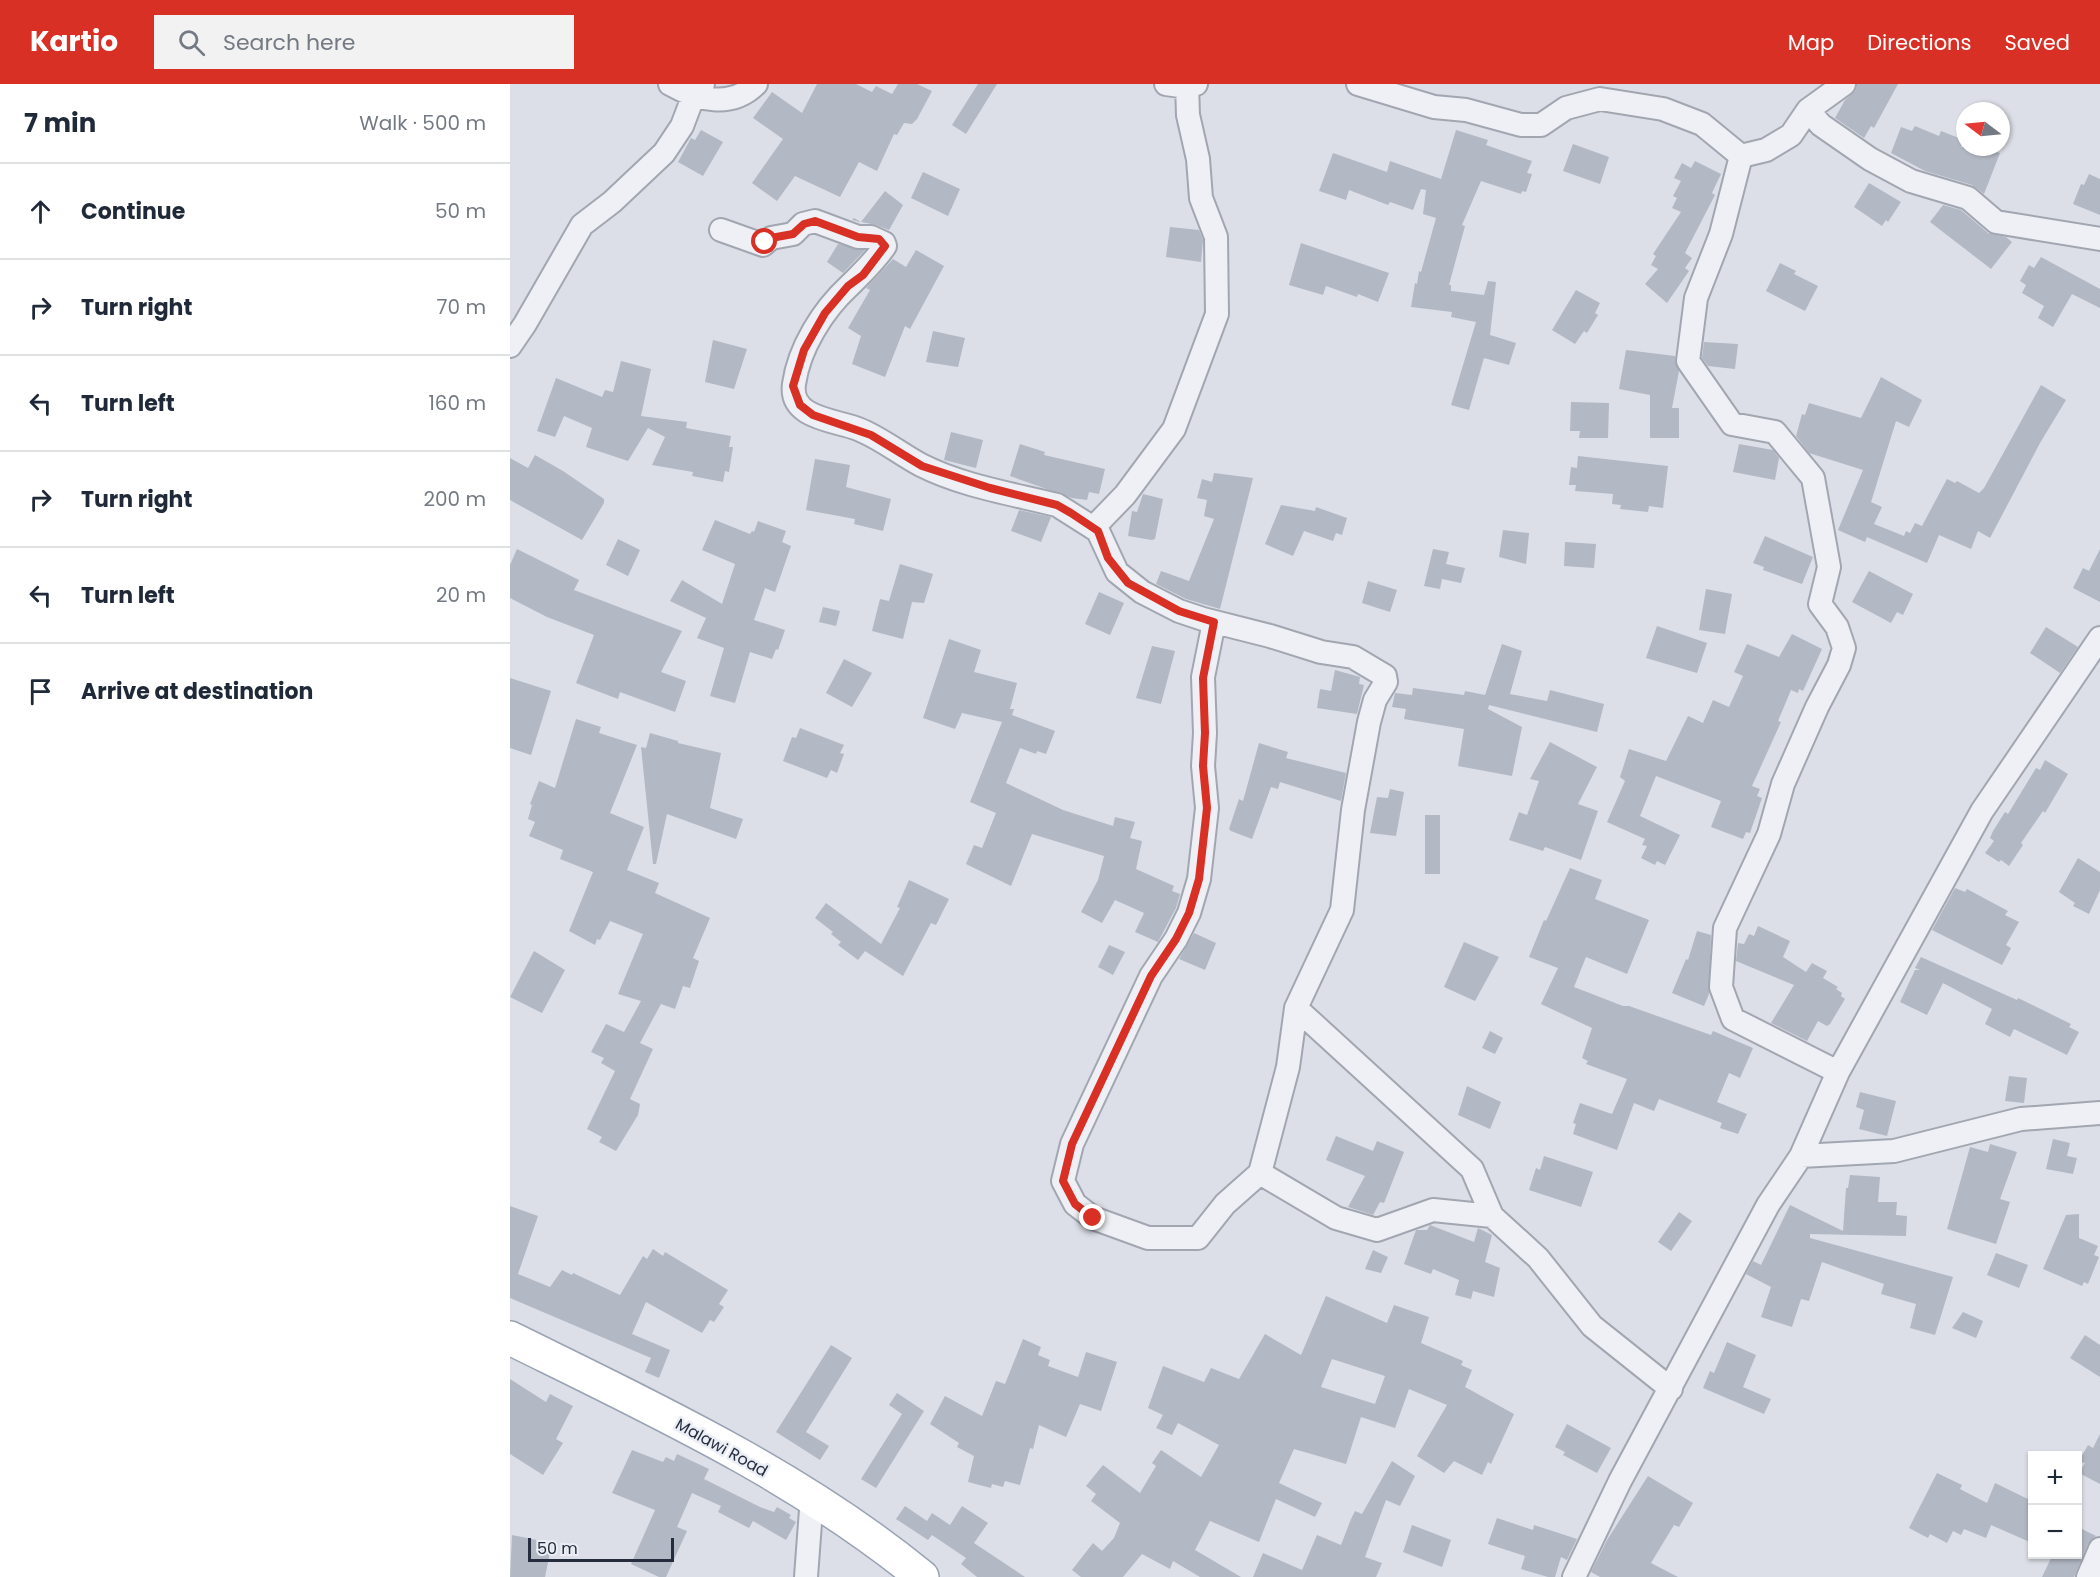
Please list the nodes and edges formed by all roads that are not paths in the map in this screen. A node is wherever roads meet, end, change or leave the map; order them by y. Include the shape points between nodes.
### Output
1 (670, 84) edge
2 (756, 84) edge
3 (1358, 84) edge
4 (1844, 84) edge
5 (1184, 85) edge
6 (698, 90) edge
7 (1808, 110) junction
8 (1741, 156) junction
9 (721, 230) dead end
10 (2100, 239) edge
11 (510, 346) edge
12 (1093, 528) junction
13 (1214, 622) junction
14 (2100, 638) edge
15 (1296, 1008) junction
16 (1838, 1072) junction
17 (2100, 1113) edge
18 (1802, 1156) junction
19 (1260, 1173) junction
20 (1492, 1216) junction
21 (510, 1338) edge
22 (1671, 1389) junction
23 (812, 1496) junction
24 (2100, 1549) edge
25 (806, 1577) edge
26 (922, 1577) edge
27 (1574, 1577) edge
28 (2088, 1577) edge

1 - 6 street
2 - 6 street via 745,95 724,100
3 - 8 street via 1413,101 1521,125 1541,125 1566,108 1600,99 1663,109 1702,124
4 - 7 street
5 - 12 street via 1201,198 1216,237 1217,314 1174,429 1125,495
6 - 11 street via 682,126 664,153 582,225
7 - 8 street via 1791,135 1766,150
7 - 10 street via 1828,131 1870,159 1911,181 1968,198 1995,222
8 - 16 street via 1721,234 1696,298 1688,361 1732,424 1775,432 1813,478 1829,567 1820,604 1837,627 1844,648 1783,784 1769,834 1725,928 1721,987 1733,1019
9 - 12 street via 763,245 771,238 793,234 804,224 815,221 884,243 863,275 825,313 804,350 793,386 800,405 813,415 871,435 922,466 1057,505
12 - 13 street via 1101,536 1108,558 1128,583 1179,611
13 - 15 street via 1353,657 1385,676 1369,722 1353,810 1342,910
13 - 19 street via 1203,678 1207,808 1199,879 1189,913 1151,976 1072,1144 1063,1181 1075,1204 1093,1218 1148,1238 1198,1238 1225,1204
14 - 16 street via 1982,811
15 - 19 street via 1288,1067
15 - 20 street via 1472,1169
16 - 18 street
17 - 18 street via 2021,1119 1894,1151
18 - 22 street via 1768,1205
19 - 20 street via 1336,1218 1377,1230 1433,1210
20 - 22 street via 1538,1258 1592,1326
21 - 23 main road, Malawi Road via 636,1400
22 - 27 street via 1620,1481
23 - 25 street
23 - 26 main road, Malawi Road
24 - 28 street

